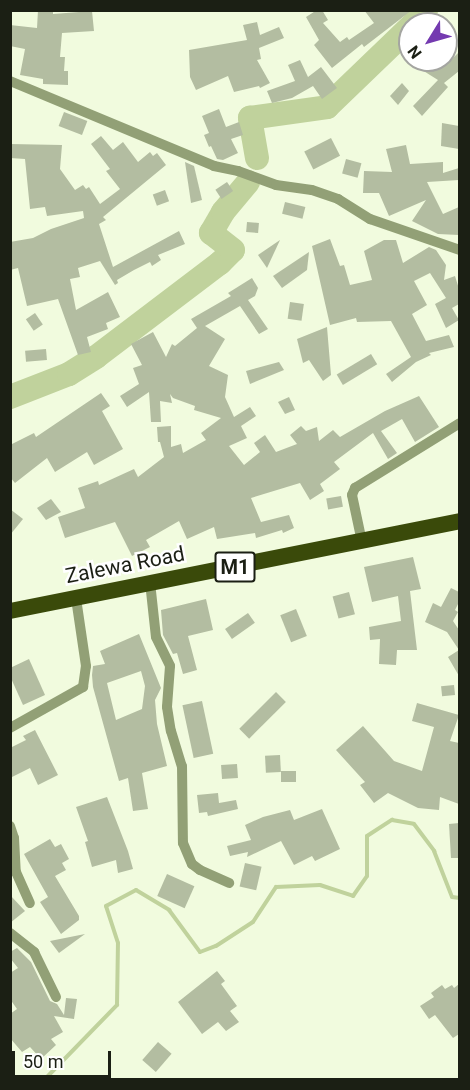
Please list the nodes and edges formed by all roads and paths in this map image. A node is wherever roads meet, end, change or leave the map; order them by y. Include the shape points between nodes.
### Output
1 (10, 81) edge
2 (459, 250) edge
3 (459, 423) edge
4 (459, 521) edge
5 (362, 542) junction
6 (150, 582) junction
7 (76, 598) junction
8 (10, 611) edge
9 (10, 728) edge
10 (10, 826) edge
11 (229, 883) dead end
12 (30, 903) dead end
13 (10, 933) edge
14 (56, 997) dead end

1 - 2 street via 214,166 276,185 312,190 338,199 376,221
3 - 5 street via 355,488 352,495
4 - 5 highway, Zalewa Road / M1
5 - 6 highway, Zalewa Road / M1
6 - 7 highway, Zalewa Road / M1
6 - 11 street via 156,637 170,666 167,707 182,766 183,843 192,864
7 - 8 highway, Zalewa Road / M1
7 - 9 street via 86,666 83,687
10 - 12 street via 16,872
13 - 14 street via 34,952

